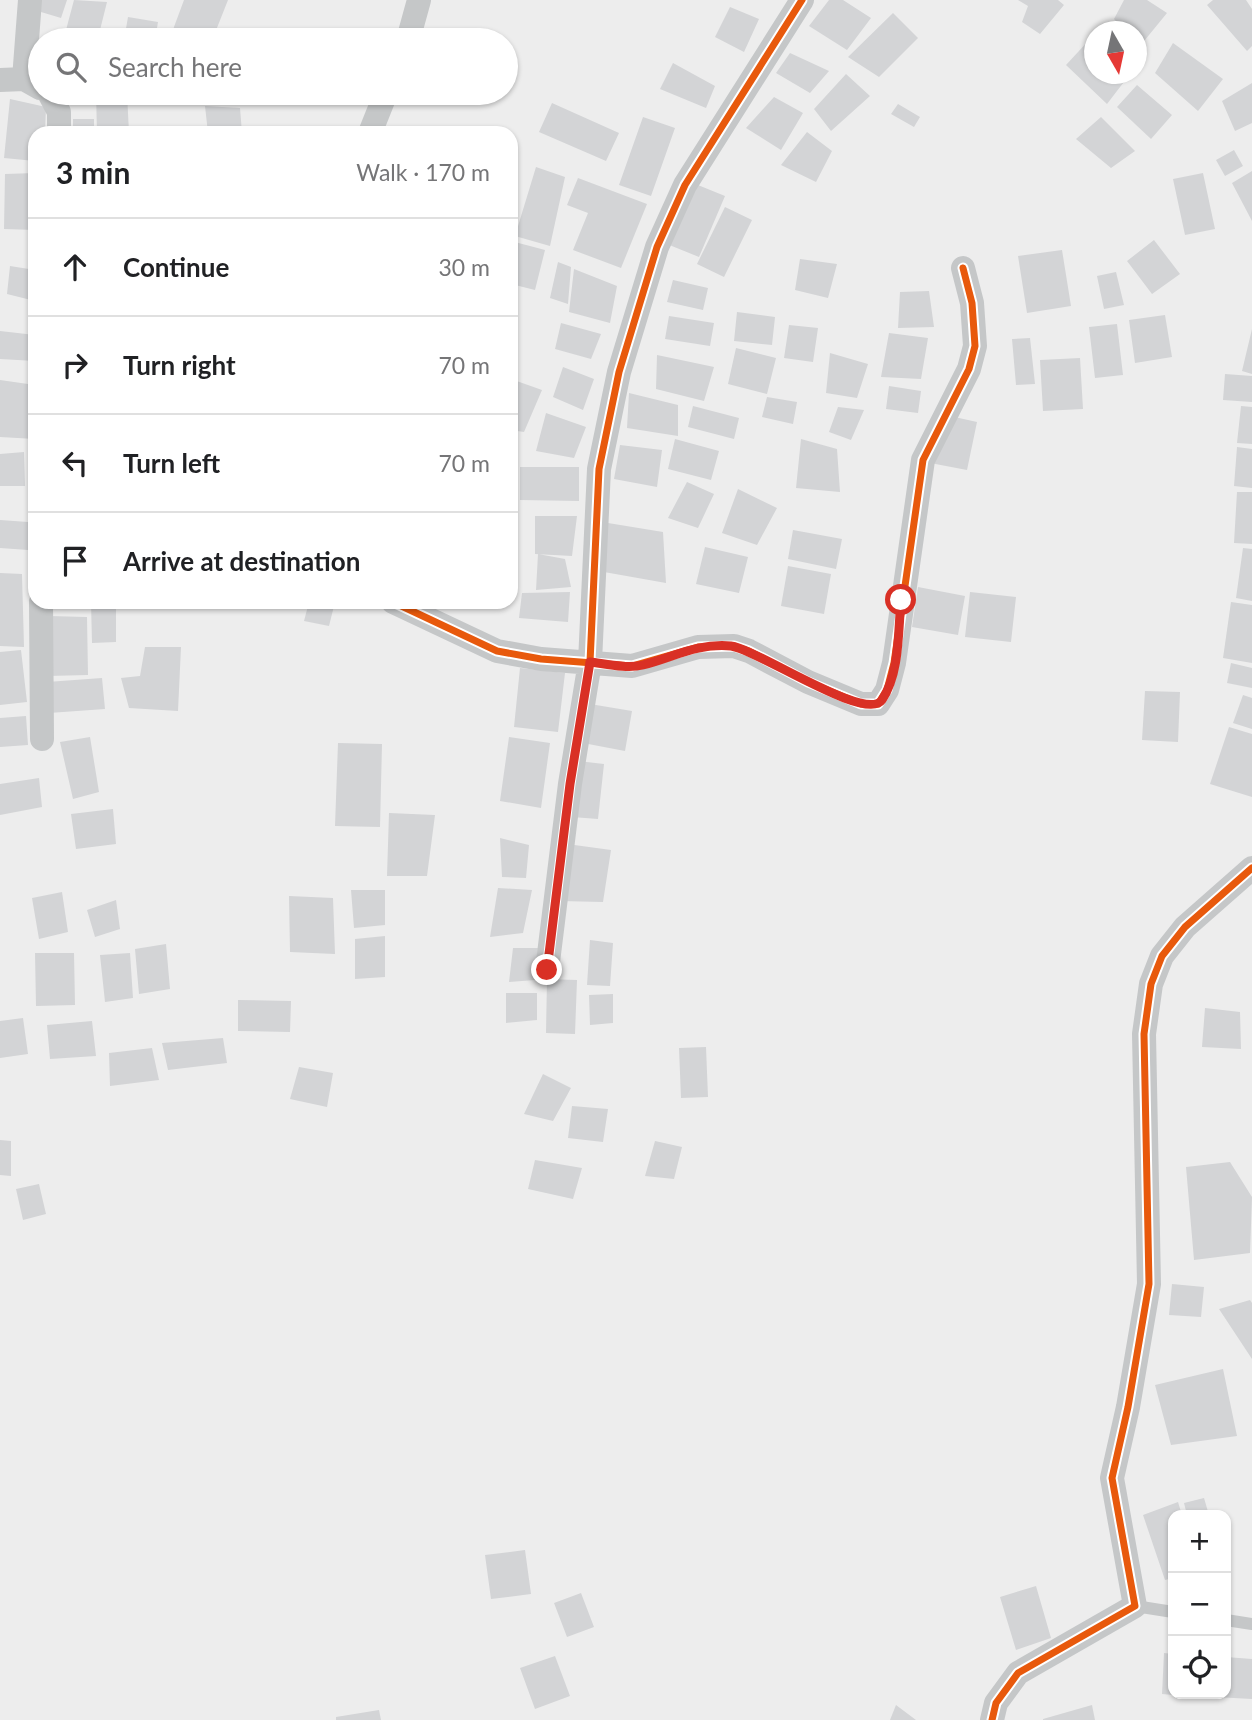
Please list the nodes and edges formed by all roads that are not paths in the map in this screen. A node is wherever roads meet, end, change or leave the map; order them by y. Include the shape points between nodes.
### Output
1 (30, 0) edge
2 (419, 0) edge
3 (802, 0) edge
4 (411, 28) edge
5 (22, 82) edge
6 (55, 105) edge
7 (381, 105) edge
8 (59, 126) edge
9 (373, 126) edge
10 (963, 268) dead end
11 (41, 609) edge
12 (408, 609) edge
13 (590, 662) junction
14 (42, 739) dead end
15 (1252, 868) edge
16 (547, 970) dead end
17 (1135, 1606) junction
18 (1168, 1611) edge
19 (1231, 1621) edge
20 (1252, 1624) edge
21 (992, 1720) edge

1 - 5 street
2 - 4 street
3 - 13 street via 685,185 644,285 619,372 599,469
6 - 8 street
7 - 9 street
10 - 13 street via 972,303 975,346 969,369 923,460 894,663 881,702 861,704 734,646 698,647 632,666
11 - 14 street
12 - 13 street via 497,651
13 - 16 street
15 - 17 street via 1185,927 1163,956 1151,984 1144,1034 1149,1284 1112,1478
17 - 18 lane
17 - 21 street via 1018,1673 996,1703
19 - 20 lane

